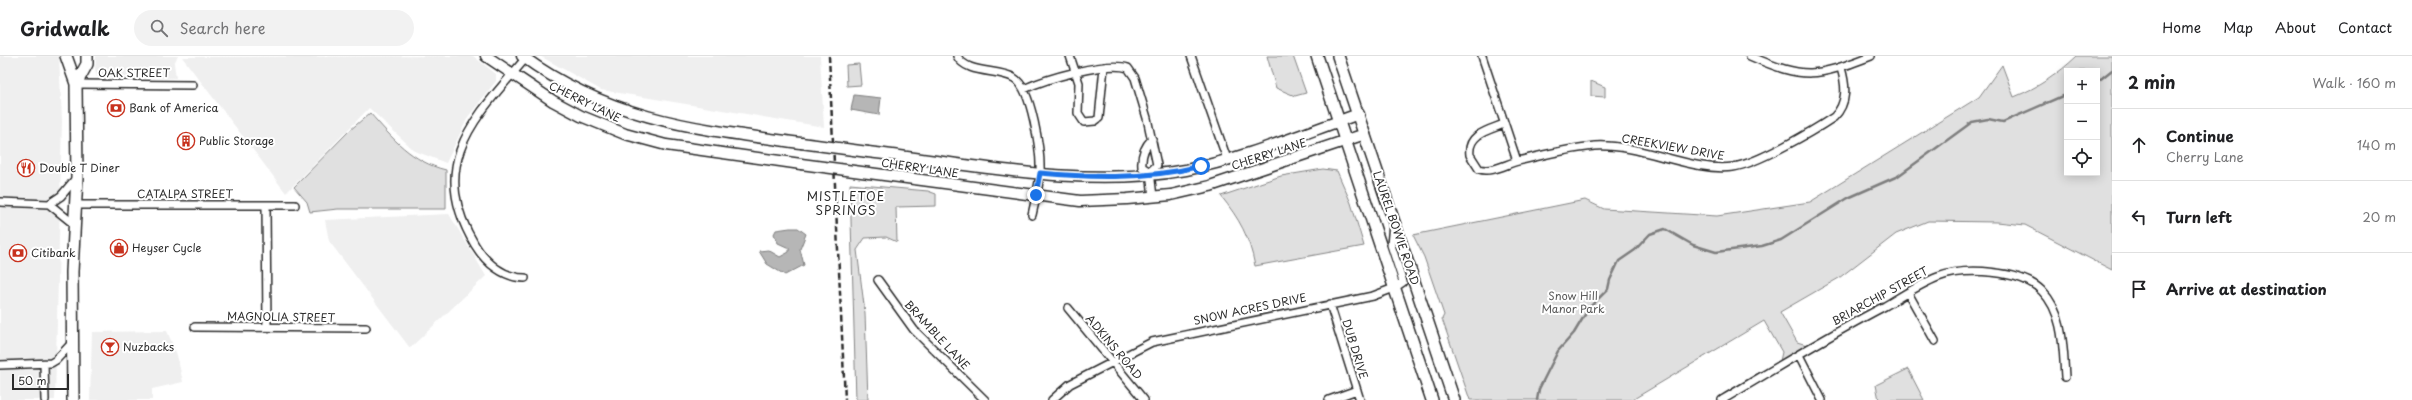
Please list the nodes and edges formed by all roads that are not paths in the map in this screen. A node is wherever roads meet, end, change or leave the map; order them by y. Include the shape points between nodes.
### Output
1 (66, 56) edge
2 (87, 56) edge
3 (486, 56) edge
4 (957, 56) edge
5 (1070, 56) edge
6 (1192, 56) edge
7 (1317, 56) edge
8 (1338, 56) edge
9 (1482, 56) edge
10 (1750, 56) edge
11 (1871, 56) edge
12 (524, 57) edge
13 (1104, 68) junction
14 (1841, 68) junction
15 (1076, 73) junction
16 (512, 74) junction
17 (76, 84) junction
18 (193, 85) dead end
19 (1024, 89) junction
20 (1359, 114) junction
21 (1338, 121) junction
22 (1504, 124) junction
23 (1365, 134) junction
24 (1152, 139) junction
25 (1344, 141) junction
26 (1227, 159) junction
27 (1517, 161) junction
28 (1040, 173) junction
29 (1150, 173) junction
30 (77, 177) junction
31 (1036, 195) junction
32 (1152, 197) junction
33 (0, 202) edge
34 (48, 204) junction
35 (76, 205) junction
36 (266, 205) junction
37 (295, 206) dead end
38 (1032, 215) dead end
39 (1394, 222) junction
40 (75, 225) junction
41 (525, 278) dead end
42 (878, 280) dead end
43 (1394, 288) junction
44 (1908, 293) junction
45 (1330, 304) junction
46 (1068, 308) dead end
47 (195, 327) dead end
48 (267, 327) junction
49 (366, 328) dead end
50 (1935, 341) dead end
51 (72, 343) junction
52 (1799, 355) junction
53 (1112, 362) junction
54 (44, 364) junction
55 (0, 365) edge
56 (2066, 377) dead end
57 (1357, 390) junction
58 (45, 400) edge
59 (72, 400) edge
60 (985, 400) edge
61 (1052, 400) edge
62 (1144, 400) edge
63 (1329, 400) edge
64 (1360, 400) edge
65 (1432, 400) edge
66 (1454, 400) edge
67 (1722, 400) edge
68 (1822, 400) edge

1 - 17 main road
2 - 17 main road via 87,64
3 - 16 main road, CHERRY LANE
4 - 19 street via 968,66 1014,78
5 - 15 street
6 - 26 street
7 - 21 main road, LAUREL BOWIE ROAD
8 - 20 main road, LAUREL BOWIE ROAD
9 - 22 street
10 - 14 street via 1794,73 1814,74
11 - 14 street
12 - 16 street
12 - 28 main road, CHERRY LANE, bridge via 589,96 646,117 692,128
13 - 15 street
13 - 15 street via 1100,114 1095,121 1084,122 1080,119 1079,83
13 - 24 street via 1124,67 1133,73
14 - 27 street, CREEKVIEW DRIVE via 1846,88 1837,114 1821,125 1743,165 1726,168 1703,165 1604,146
15 - 19 street via 1043,80
16 - 31 main road, CHERRY LANE, bridge via 542,95 576,113 631,136 666,145
16 - 41 street via 479,113 464,138 458,158 456,192 463,222 477,248 502,273 512,278
17 - 18 street, OAK STREET
17 - 30 main road
19 - 28 street via 1037,133
20 - 21 main road, CHERRY LANE
20 - 23 main road, LAUREL BOWIE ROAD
21 - 25 main road, LAUREL BOWIE ROAD
21 - 26 main road, CHERRY LANE
22 - 27 street
22 - 27 street, CREEKVIEW DRIVE via 1475,137 1470,154 1474,164 1482,170
23 - 25 main road, CHERRY LANE
23 - 39 main road, LAUREL BOWIE ROAD
24 - 29 street via 1157,165
24 - 29 street via 1141,161 1142,167
25 - 32 main road, CHERRY LANE via 1210,186
25 - 43 main road, LAUREL BOWIE ROAD
26 - 29 main road, CHERRY LANE via 1188,170
28 - 29 main road, CHERRY LANE via 1094,177
28 - 31 street
29 - 32 street
30 - 34 street via 61,196
30 - 35 main road
31 - 32 main road, CHERRY LANE via 1095,201
31 - 38 street
33 - 34 street
34 - 40 street
35 - 36 street, CATALPA STREET
35 - 40 main road
36 - 37 street, CATALPA STREET
36 - 48 street
39 - 43 street via 1391,245 1403,282
39 - 66 main road, LAUREL BOWIE ROAD
40 - 51 main road
42 - 60 street, BRAMBLE LANE via 914,330
43 - 45 street, SNOW ACRES DRIVE via 1373,296
43 - 65 main road, LAUREL BOWIE ROAD
44 - 50 street
44 - 52 street, BRIARCHIP STREET
44 - 56 street, BRIARCHIP STREET via 1938,277 1960,272 2005,274 2034,284 2048,299 2059,323
45 - 53 street, SNOW ACRES DRIVE via 1157,340
45 - 57 street, DUB DRIVE
46 - 53 street, ADKINS ROAD
47 - 48 street, MAGNOLIA STREET
48 - 49 street, MAGNOLIA STREET
51 - 54 street via 56,360
51 - 59 main road
52 - 67 street, BRIARCHIP STREET
52 - 68 street
53 - 61 street, SNOW ACRES DRIVE via 1070,384
53 - 62 street, ADKINS ROAD
54 - 55 street
54 - 58 street
57 - 63 street
57 - 64 street, DUB DRIVE

